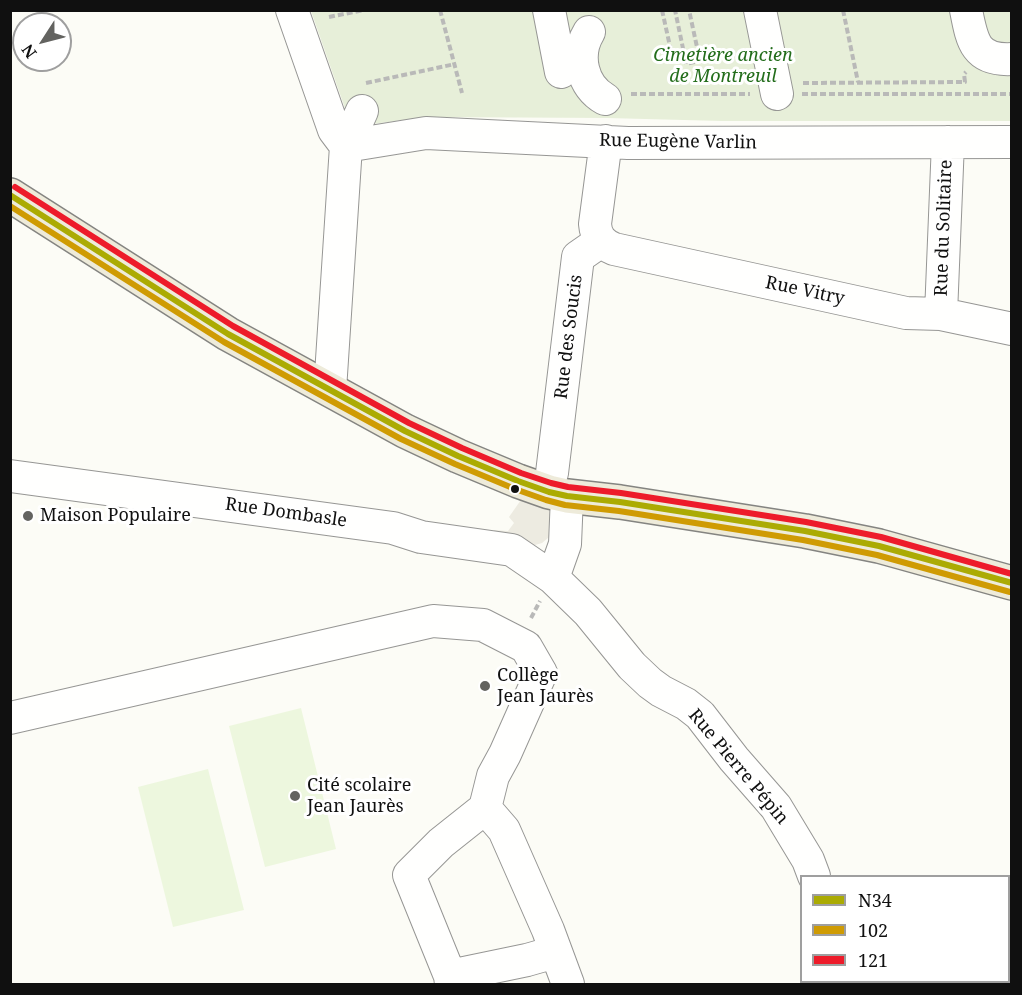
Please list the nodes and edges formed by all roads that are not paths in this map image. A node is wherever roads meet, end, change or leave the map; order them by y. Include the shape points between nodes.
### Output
1 (292, 10) edge
2 (549, 10) edge
3 (760, 10) edge
4 (966, 10) edge
5 (589, 32) dead end
6 (997, 56) edge
7 (561, 72) dead end
8 (776, 88) road end
9 (614, 96) road end
10 (355, 119) junction
11 (606, 141) junction
12 (948, 142) junction
13 (1011, 142) edge
14 (10, 195) edge
15 (601, 241) junction
16 (941, 314) junction
17 (1011, 329) edge
18 (330, 390) junction
19 (10, 476) edge
20 (559, 484) junction
21 (553, 578) junction
22 (1011, 583) edge
23 (10, 718) edge
24 (484, 808) junction
25 (814, 875) edge
26 (555, 952) junction
27 (450, 980) edge
28 (568, 984) edge

1 - 10 street via 334,130
2 - 7 street
3 - 8 street
4 - 6 street via 975,45
5 - 9 street via 582,51 587,82 592,89
10 - 11 street, Rue Eugène Varlin via 426,133
10 - 18 street
11 - 12 street, Rue Eugène Varlin
11 - 15 street via 595,224
12 - 13 street, Rue Eugène Varlin
12 - 16 street, Rue du Solitaire
14 - 18 main road via 228,334
15 - 16 street, Rue Vitry via 614,249 906,313
15 - 20 street, Rue des Soucis via 578,257
16 - 17 street, Rue Vitry
18 - 20 main road via 405,431 518,481 549,492
19 - 21 street, Rue Dombasle via 393,528 421,537 492,546 512,550
20 - 21 street via 565,544
20 - 22 main road via 620,502 879,546
21 - 25 street, Rue Pierre Pépin via 650,683 699,715 776,807
23 - 24 street via 433,621 483,625 526,647 541,673 493,776
24 - 26 street via 504,830
24 - 27 street via 409,875
26 - 27 street
26 - 28 street

